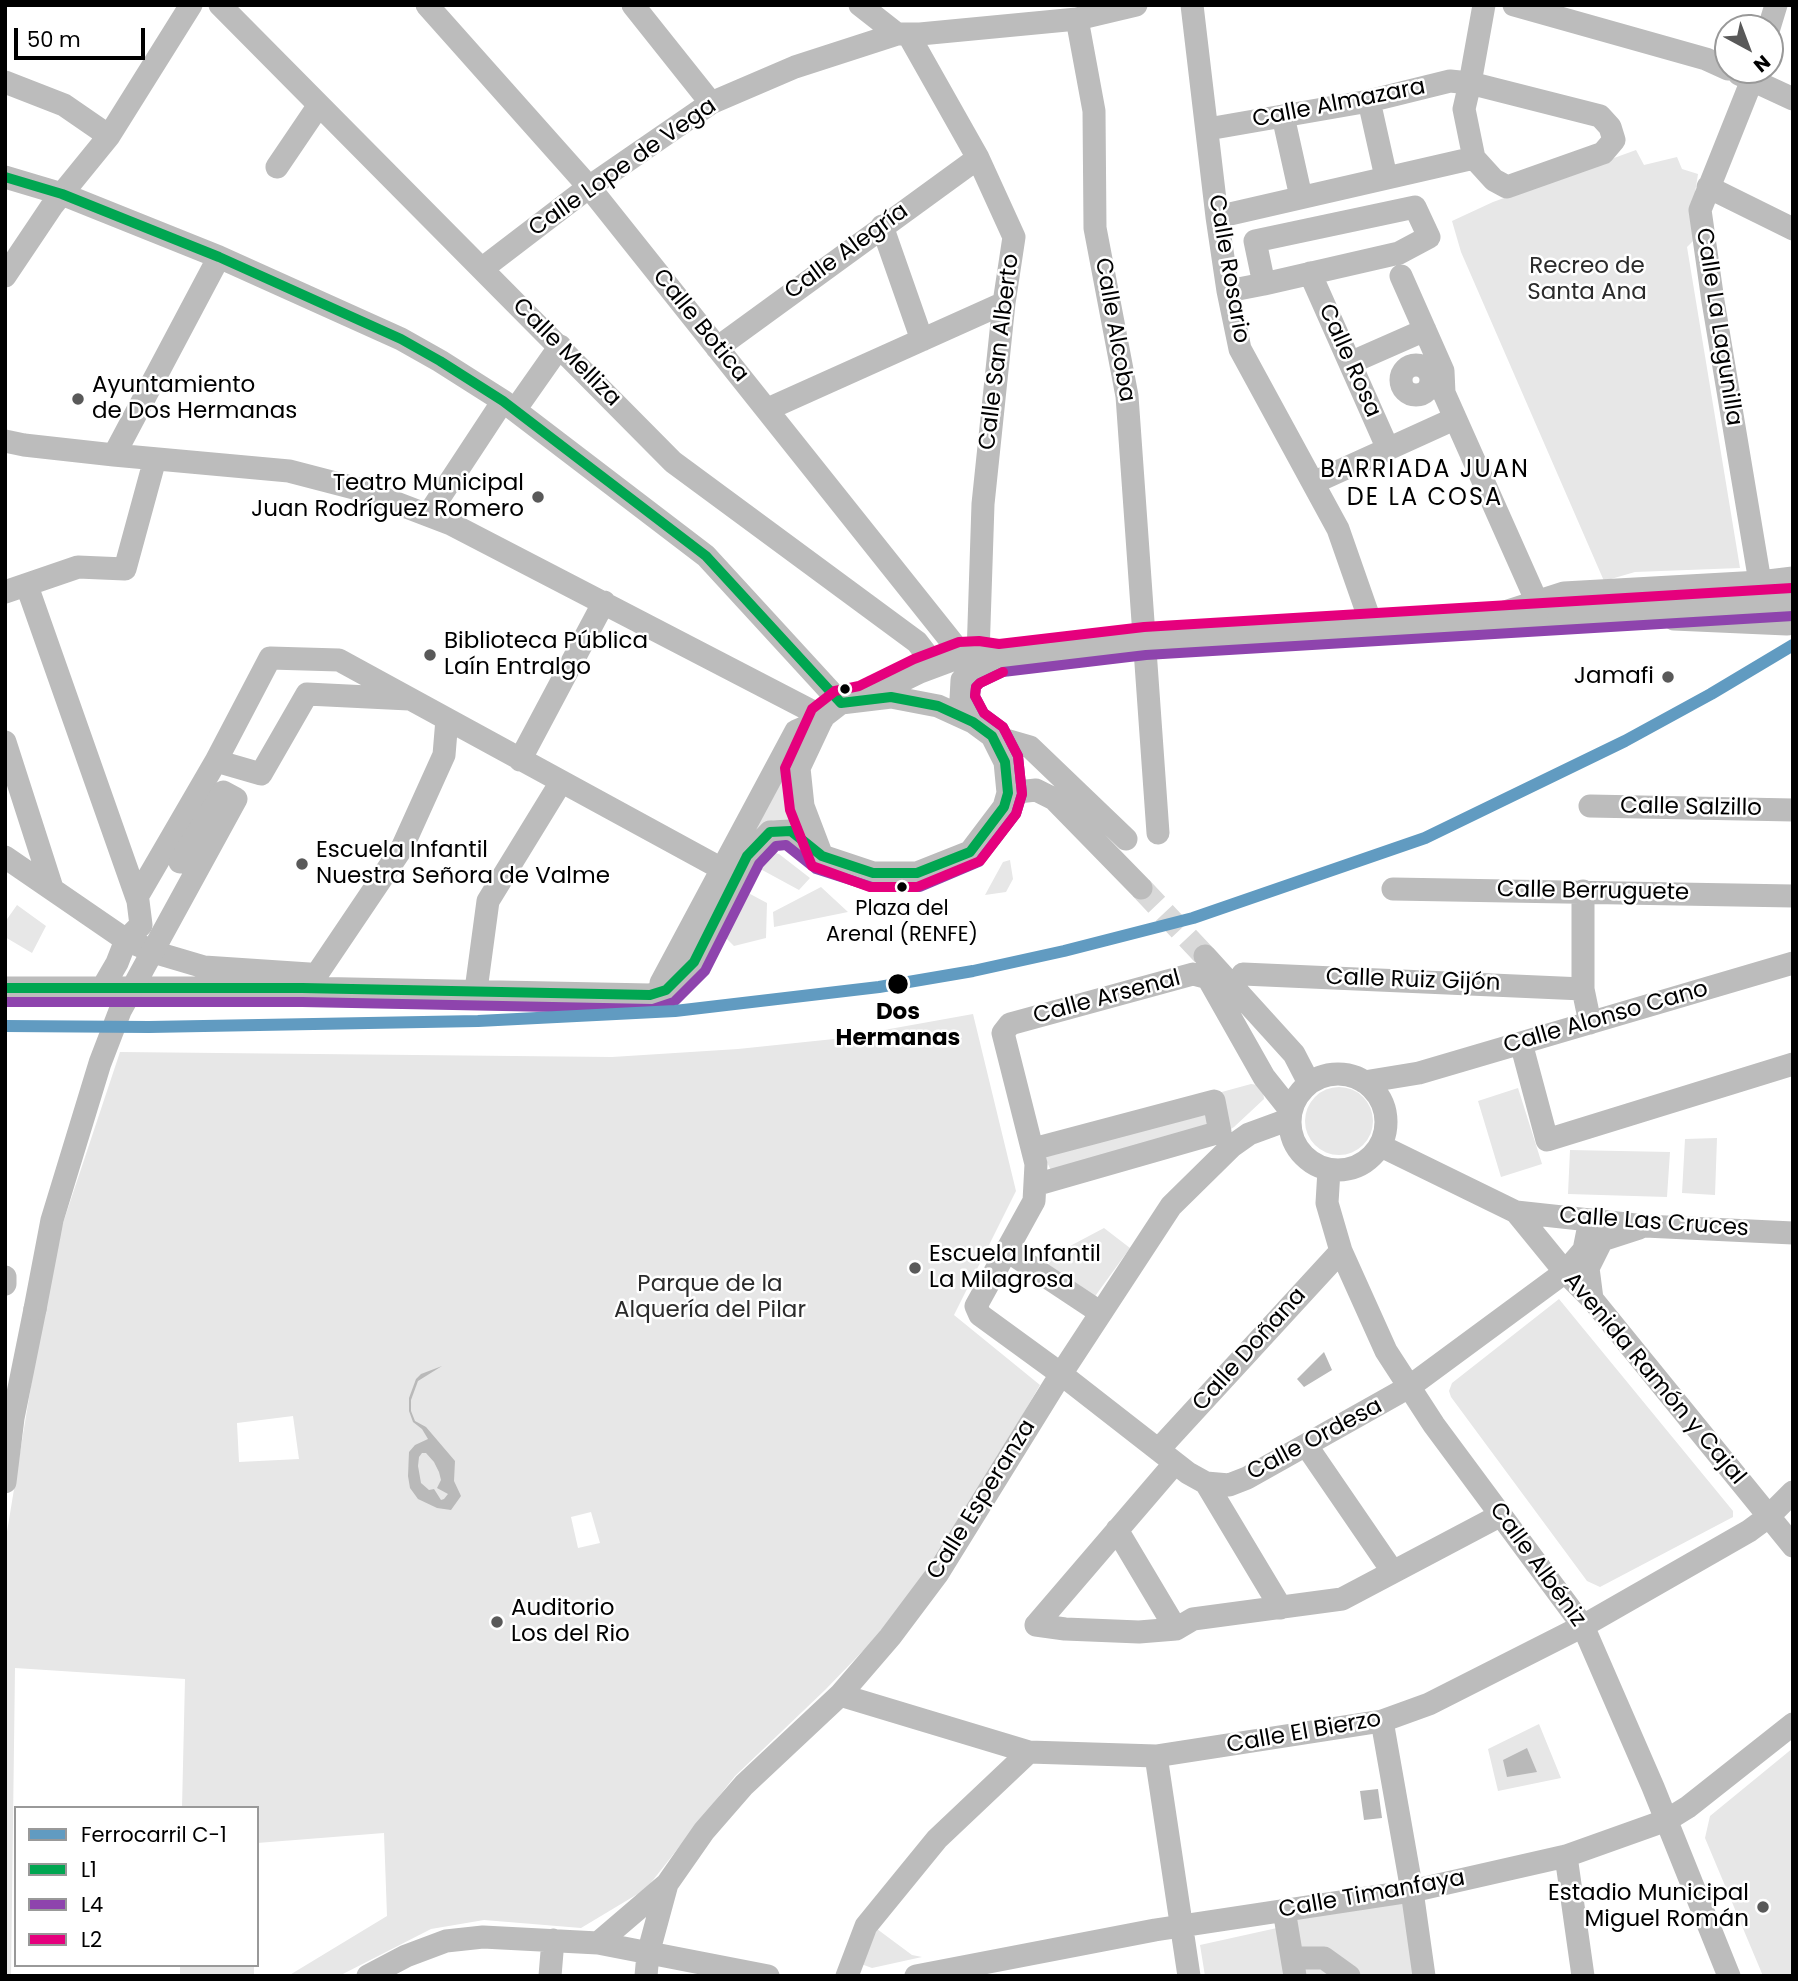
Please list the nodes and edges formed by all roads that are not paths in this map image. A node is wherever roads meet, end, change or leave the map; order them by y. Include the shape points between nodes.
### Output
1 (191, 5) edge
2 (220, 5) edge
3 (427, 5) edge
4 (633, 5) edge
5 (860, 5) edge
6 (1136, 5) edge
7 (1192, 5) edge
8 (1484, 5) edge
9 (1514, 5) edge
10 (1542, 9) edge
11 (1077, 19) junction
12 (903, 34) junction
13 (1714, 63) edge
14 (5, 82) edge
15 (1470, 83) junction
16 (1751, 84) edge
17 (1769, 84) edge
18 (1793, 99) edge
19 (1369, 101) junction
20 (711, 103) junction
21 (319, 105) junction
22 (1283, 116) junction
23 (1208, 129) junction
24 (109, 136) junction
25 (978, 158) junction
26 (1474, 158) junction
27 (277, 167) dead end
28 (5, 177) edge
29 (1386, 177) junction
30 (589, 187) junction
31 (1708, 187) junction
32 (62, 194) junction
33 (1301, 197) junction
34 (1217, 217) junction
35 (882, 226) junction
36 (1793, 229) edge
37 (219, 257) junction
38 (483, 268) junction
39 (1310, 273) junction
40 (5, 276) edge
41 (1401, 276) dead end
42 (1264, 284) junction
43 (1228, 290) junction
44 (1004, 303) junction
45 (1425, 330) junction
46 (922, 340) junction
47 (561, 346) junction
48 (717, 348) junction
49 (1350, 363) junction
50 (509, 405) junction
51 (768, 410) junction
52 (1454, 419) junction
53 (5, 440) edge
54 (1388, 449) junction
55 (114, 455) junction
56 (155, 459) junction
57 (1313, 483) junction
58 (428, 515) junction
59 (1793, 578) edge
60 (1760, 582) junction
61 (16, 589) edge
62 (604, 602) junction
63 (1537, 602) junction
64 (1791, 615) edge
65 (1483, 622) junction
66 (1373, 629) junction
67 (1145, 641) junction
68 (980, 656) junction
69 (920, 672) junction
70 (409, 699) junction
71 (837, 710) junction
72 (447, 719) junction
73 (973, 722) junction
74 (992, 736) junction
75 (5, 742) edge
76 (520, 760) junction
77 (216, 761) junction
78 (253, 772) junction
79 (561, 782) junction
80 (1008, 793) junction
81 (236, 799) junction
82 (1590, 806) dead end
83 (1793, 810) edge
84 (1158, 833) dead end
85 (1126, 839) dead end
86 (822, 856) junction
87 (180, 863) dead end
88 (8, 865) edge
89 (722, 869) junction
90 (52, 888) junction
91 (1141, 888) tunnel mouth
92 (1393, 889) dead end
93 (1583, 891) junction
94 (1793, 896) edge
95 (137, 897) junction
96 (126, 940) junction
97 (1205, 956) tunnel mouth
98 (1793, 963) edge
99 (1243, 974) dead end
100 (309, 981) junction
101 (5, 988) edge
102 (103, 988) junction
103 (1583, 989) junction
104 (473, 990) junction
105 (650, 995) junction
106 (1590, 1023) junction
107 (1521, 1044) junction
108 (1793, 1064) edge
109 (1419, 1073) junction
110 (1364, 1082) junction
111 (1310, 1083) junction
112 (1385, 1109) junction
113 (1290, 1115) junction
114 (1381, 1146) junction
115 (1033, 1149) junction
116 (1329, 1170) junction
117 (1035, 1185) junction
118 (1516, 1212) junction
119 (1590, 1220) junction
120 (1645, 1226) junction
121 (1793, 1233) edge
122 (1006, 1250) junction
123 (1341, 1251) junction
124 (1565, 1272) junction
125 (6, 1277) edge
126 (5, 1284) edge
127 (1592, 1299) junction
128 (1101, 1313) junction
129 (1061, 1374) junction
130 (1409, 1387) junction
131 (1306, 1446) junction
132 (1167, 1456) junction
133 (5, 1482) edge
134 (1206, 1483) junction
135 (1793, 1492) edge
136 (1502, 1515) junction
137 (1768, 1517) junction
138 (1117, 1530) junction
139 (1793, 1546) edge
140 (1393, 1572) junction
141 (1281, 1608) junction
142 (1583, 1626) junction
143 (1176, 1629) junction
144 (840, 1695) junction
145 (1381, 1721) junction
146 (1793, 1724) edge
147 (1029, 1752) junction
148 (1156, 1756) junction
149 (1667, 1820) junction
150 (1566, 1856) junction
151 (667, 1884) junction
152 (1412, 1891) junction
153 (1284, 1910) junction
154 (1182, 1926) junction
155 (553, 1940) junction
156 (598, 1943) junction
157 (647, 1965) edge
158 (1293, 1967) edge
159 (368, 1976) edge
160 (550, 1976) edge
161 (768, 1976) edge
162 (847, 1976) edge
163 (916, 1976) edge
164 (1189, 1976) edge
165 (1349, 1976) edge
166 (1424, 1976) edge
167 (1583, 1976) edge
168 (1729, 1976) edge

1 - 24 street
2 - 21 street, Calle Melliza
3 - 30 street, Calle Botica
4 - 20 street
5 - 12 street
6 - 11 street, Calle Lope de Vega
7 - 23 street, Calle Rosario
8 - 15 street
9 - 10 street
10 - 13 street
11 - 12 street, Calle Lope de Vega
11 - 67 street, Calle Alcoba via 1094,111 1095,228 1127,396
12 - 20 street, Calle Lope de Vega via 795,67
12 - 25 street, Calle San Alberto
14 - 24 street via 64,105
15 - 19 street, Calle Almazara via 1450,80
15 - 26 street via 1464,109
15 - 26 street, Calle Almazara via 1600,116 1614,140 1603,153 1507,187
16 - 31 street, Calle La Lagunilla
17 - 18 street
19 - 22 street, Calle Almazara
19 - 29 street
20 - 30 street, Calle Lope de Vega
21 - 27 street
21 - 38 street, Calle Melliza
22 - 23 street, Calle Almazara
22 - 33 street
23 - 34 street, Calle Rosario
24 - 32 street
25 - 35 street, Calle Alegría
25 - 44 street, Calle San Alberto via 1014,237
26 - 29 street
28 - 32 street
29 - 33 street
30 - 38 street, Calle Lope de Vega
30 - 48 street, Calle Botica
31 - 36 street
31 - 60 street, Calle La Lagunilla via 1700,210
32 - 37 street
32 - 40 street
33 - 34 street
34 - 43 street, Calle Rosario
35 - 46 street
35 - 48 street, Calle Alegría
37 - 50 street via 401,339
37 - 55 street
38 - 47 street, Calle Melliza
39 - 42 street
39 - 42 street via 1399,253 1429,237 1415,207 1255,242
39 - 49 street, Calle Rosa
41 - 45 street
42 - 43 street
43 - 57 street, Calle Rosario via 1240,349
44 - 46 street
44 - 68 street, Calle San Alberto via 983,504
45 - 49 street
45 - 52 street via 1443,371 1437,387
46 - 51 street
47 - 50 street
47 - 69 street, Calle Melliza via 673,461 917,642 927,655
48 - 51 street, Calle Botica
49 - 54 street, Calle Rosa
50 - 58 street
50 - 71 street via 706,556
51 - 68 street, Calle Botica
52 - 54 street
52 - 63 street
53 - 55 street
54 - 57 street
55 - 56 street
56 - 58 street via 289,471 362,490
56 - 61 street via 125,569 78,567
57 - 66 street, Calle Rosario via 1338,529
58 - 62 street
59 - 60 street
60 - 63 street via 1564,593
60 - 64 street
61 - 95 street
62 - 71 street
62 - 76 street
63 - 65 street
64 - 65 street, bridge
64 - 65 street via 1540,626
65 - 66 street
66 - 67 street
67 - 68 street
67 - 84 street, Calle Alcoba
68 - 69 street
68 - 73 street via 962,680 961,699
69 - 71 street
70 - 72 street
70 - 77 street via 339,660 270,658
70 - 78 street via 307,694 261,774
71 - 73 street via 891,697 938,706
71 - 86 street via 799,768 803,806
71 - 89 street via 796,732
72 - 76 street
72 - 100 street via 444,755 401,848
73 - 74 street
74 - 80 street via 1005,762
74 - 85 street via 1030,747
75 - 90 street
76 - 79 street
77 - 78 street
77 - 95 street
78 - 81 street
79 - 89 street
79 - 104 street via 488,901
80 - 86 street via 1004,807 970,852 917,873 873,873
80 - 91 street via 1036,790 1054,799
81 - 87 street, bridge via 223,792
81 - 133 street, bridge via 120,1011 100,1063 52,1220
82 - 83 street, Calle Salzillo
86 - 105 street via 791,831 770,832 747,856 694,962 666,990
88 - 90 street
89 - 105 street via 666,978
90 - 96 street
92 - 93 street, Calle Berruguete
93 - 94 street, Calle Berruguete
93 - 103 street
95 - 96 street via 141,925
96 - 100 street via 204,967
96 - 102 street
97 - 111 street via 1294,1054
98 - 106 street, Calle Alonso Cano
99 - 103 street, Calle Ruiz Gijón
100 - 102 street
100 - 104 street
101 - 102 street
103 - 106 street
104 - 105 street
106 - 107 street, Calle Alonso Cano
107 - 108 street via 1547,1140
107 - 109 street, Calle Alonso Cano
109 - 110 street, Calle Alonso Cano
109 - 112 street, Calle Alonso Cano
110 - 111 street via 1335,1074
110 - 112 street via 1377,1093
111 - 113 street via 1297,1096
112 - 114 street
113 - 115 street, Calle Arsenal via 1208,978 1193,974 1010,1024 1003,1033
113 - 116 street via 1292,1136 1300,1152 1312,1164
113 - 128 street, Calle Esperanza via 1232,1146 1171,1206
114 - 116 street via 1367,1161 1349,1170
114 - 118 street
115 - 117 street, Calle Arsenal
115 - 117 street via 1213,1101 1220,1132
116 - 123 street, Calle Albéniz via 1326,1203
117 - 122 street, Calle Arsenal via 1034,1200
118 - 119 street, Calle Las Cruces
118 - 124 street, Avenida Ramón y Cajal
119 - 120 street, Calle Las Cruces
119 - 124 street, Calle Ordesa via 1584,1251
120 - 121 street, Calle Las Cruces
120 - 127 street via 1602,1240 1588,1268
122 - 128 street
122 - 129 street, Calle Arsenal via 976,1306 980,1315
123 - 130 street, Calle Albéniz via 1387,1351
123 - 132 street, Calle Doñana
124 - 127 street, Avenida Ramón y Cajal
124 - 130 street, Calle Ordesa
125 - 126 street
127 - 137 street, Avenida Ramón y Cajal
128 - 129 street, Calle Esperanza
129 - 132 street
129 - 144 street, Calle Esperanza via 938,1573
130 - 131 street, Calle Ordesa
130 - 136 street, Calle Albéniz
131 - 134 street, Calle Ordesa via 1229,1485
131 - 140 street
132 - 134 street
132 - 138 street, Calle Doñana
134 - 141 street
135 - 137 street, Calle El Bierzo
136 - 140 street
136 - 142 street, Calle Albéniz
137 - 139 street, Avenida Ramón y Cajal
137 - 142 street, Calle El Bierzo
138 - 143 street
138 - 143 street, Calle Doñana via 1037,1625 1139,1632
140 - 141 street via 1342,1599
141 - 143 street via 1193,1619
142 - 145 street, Calle El Bierzo via 1429,1704
142 - 149 street, Calle Albéniz
144 - 147 street, Calle El Bierzo
144 - 151 street, Calle Esperanza via 744,1785
145 - 148 street, Calle El Bierzo
145 - 152 street
146 - 149 street, Calle Timanfaya
147 - 148 street, Calle El Bierzo
147 - 162 street via 937,1839 866,1926
148 - 154 street
149 - 150 street, Calle Timanfaya
149 - 168 street, Calle Albéniz
150 - 152 street, Calle Timanfaya
150 - 167 street
151 - 156 street, Calle Esperanza
151 - 157 street, Calle Esperanza
152 - 153 street, Calle Timanfaya
152 - 166 street
153 - 154 street, Calle Timanfaya
153 - 158 street
154 - 163 street, Calle Timanfaya
154 - 164 street
155 - 156 street
155 - 159 street via 484,1937 446,1941
155 - 160 street
156 - 157 street
157 - 161 street
158 - 165 street via 1324,1958

